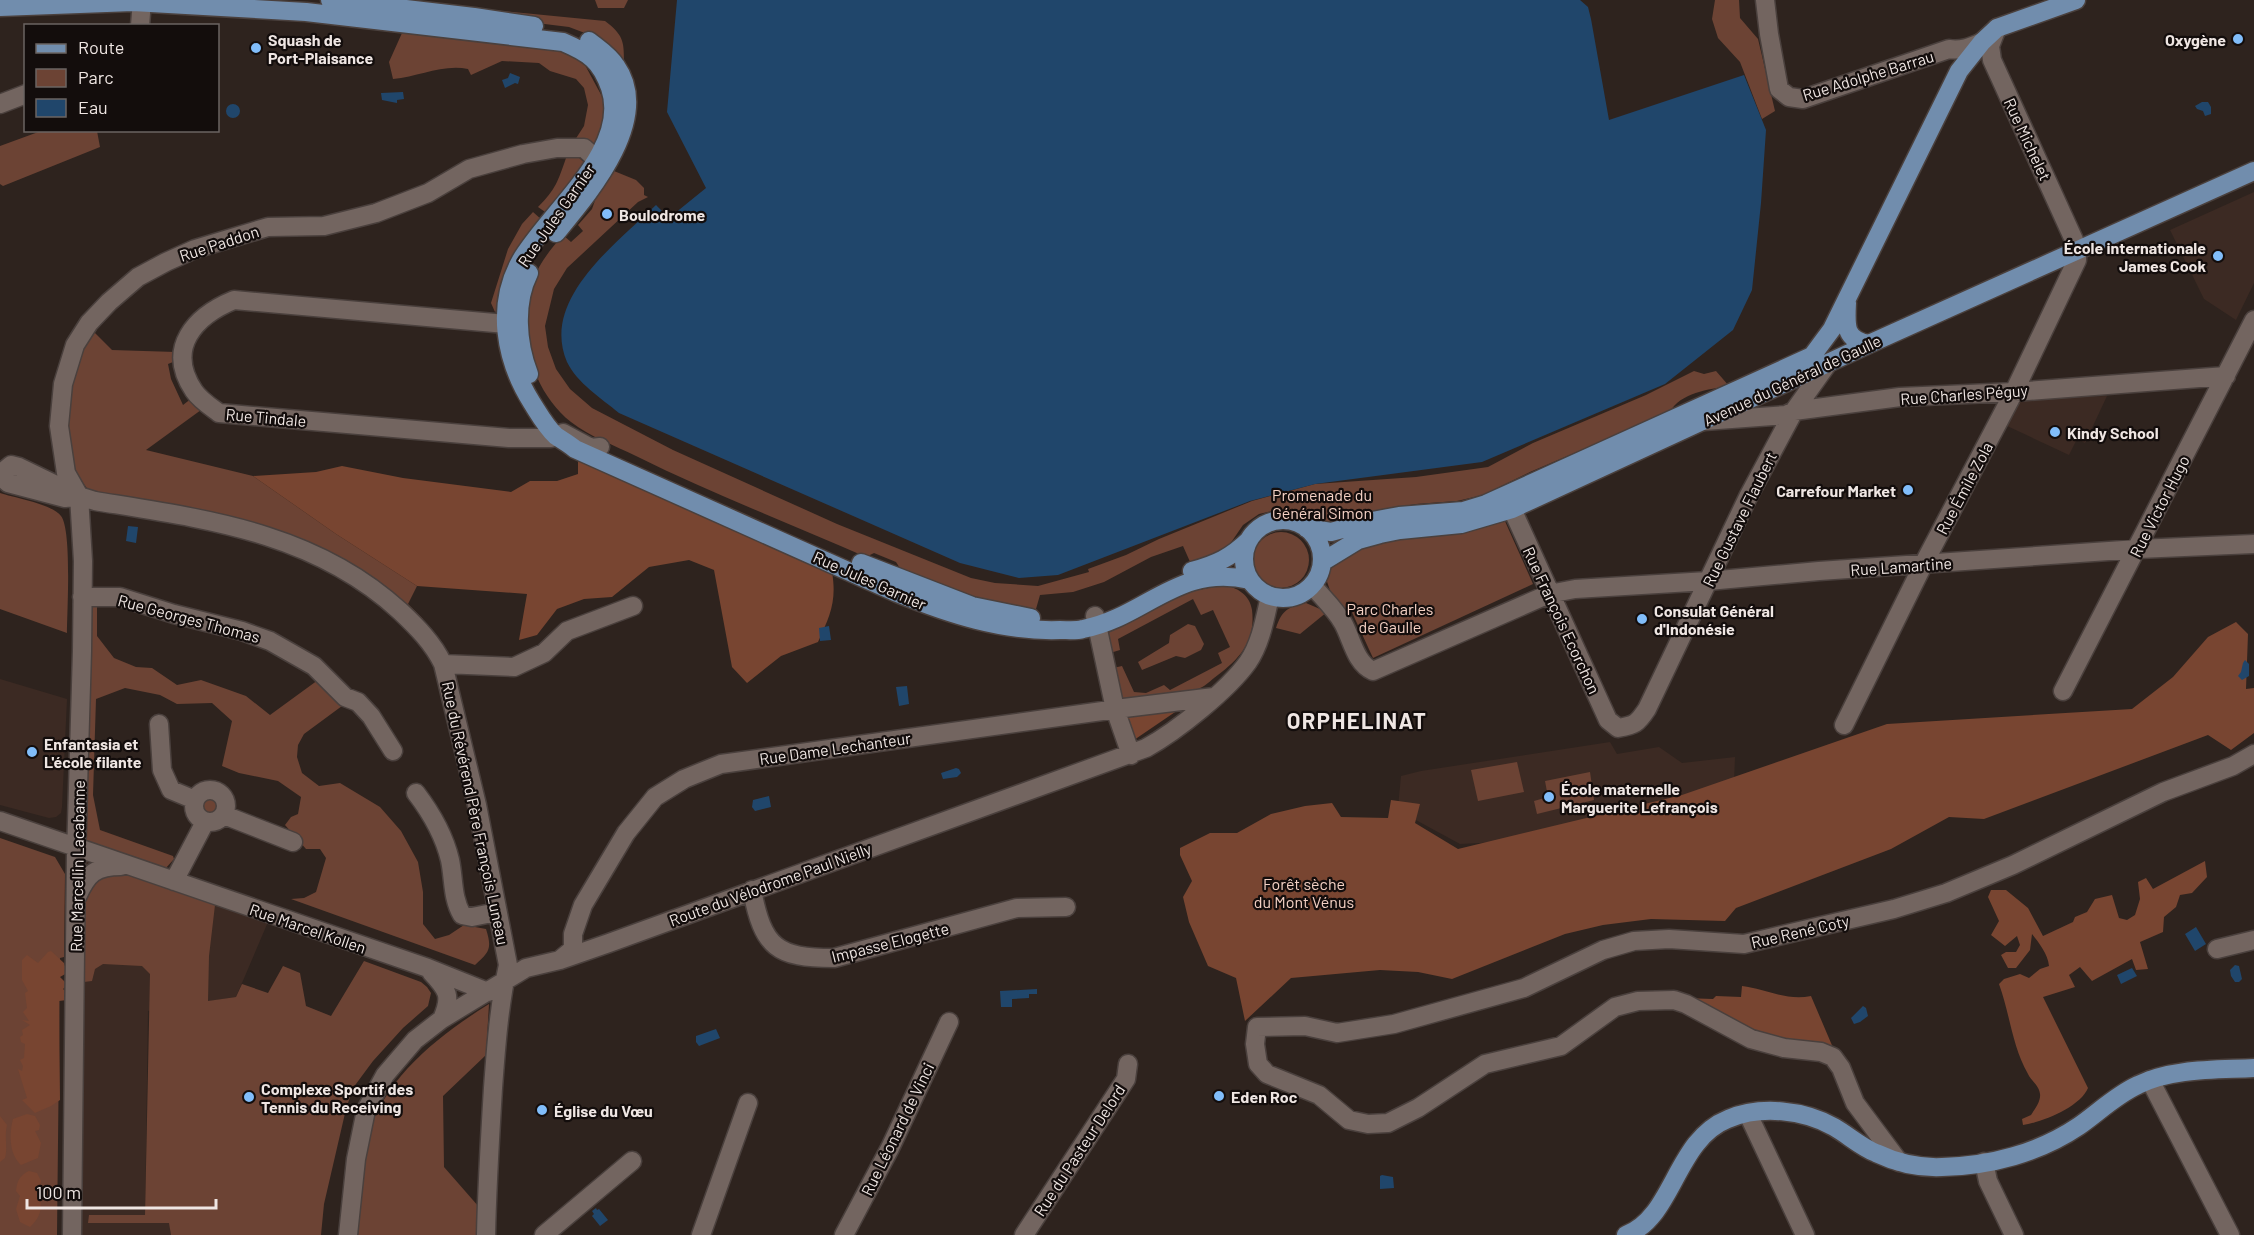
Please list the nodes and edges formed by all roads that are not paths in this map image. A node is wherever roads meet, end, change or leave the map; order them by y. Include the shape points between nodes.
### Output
1 (303, 0) edge
2 (330, 0) edge
3 (1765, 0) edge
4 (2076, 0) edge
5 (144, 1) edge
6 (0, 7) edge
7 (228, 7) junction
8 (362, 18) junction
9 (140, 24) edge
10 (1997, 28) junction
11 (1982, 42) junction
12 (1943, 52) junction
13 (1959, 71) junction
14 (24, 95) edge
15 (0, 104) edge
16 (601, 162) junction
17 (2254, 171) edge
18 (2077, 249) junction
19 (521, 291) junction
20 (1847, 299) junction
21 (2254, 320) edge
22 (506, 324) junction
23 (1869, 344) junction
24 (523, 358) junction
25 (1819, 361) junction
26 (2226, 376) junction
27 (2014, 392) junction
28 (541, 399) junction
29 (1794, 411) junction
30 (1704, 421) junction
31 (555, 435) junction
32 (600, 447) junction
33 (80, 496) junction
34 (1512, 509) junction
35 (1306, 528) junction
36 (1249, 540) junction
37 (2254, 544) edge
38 (2138, 549) junction
39 (1322, 562) junction
40 (1923, 565) junction
41 (1250, 580) junction
42 (1708, 581) junction
43 (1312, 585) junction
44 (1549, 594) junction
45 (1270, 596) junction
46 (82, 597) junction
47 (633, 606) dead end
48 (989, 610) junction
49 (952, 614) junction
50 (1091, 620) junction
51 (443, 664) junction
52 (2062, 691) dead end
53 (1214, 697) junction
54 (1115, 709) junction
55 (159, 724) dead end
56 (1844, 725) dead end
57 (1618, 728) joint
58 (393, 751) dead end
59 (2254, 754) edge
60 (1131, 755) junction
61 (416, 793) dead end
62 (195, 800) junction
63 (224, 815) junction
64 (0, 821) edge
65 (205, 822) junction
66 (293, 842) dead end
67 (76, 847) junction
68 (128, 866) junction
69 (174, 882) junction
70 (752, 890) junction
71 (76, 898) junction
72 (1066, 907) dead end
73 (497, 912) junction
74 (2254, 940) edge
75 (2217, 949) dead end
76 (560, 960) junction
77 (428, 968) junction
78 (505, 981) junction
79 (488, 992) junction
80 (442, 1019) junction
81 (949, 1022) dead end
82 (1128, 1064) dead end
83 (2254, 1068) edge
84 (2150, 1080) junction
85 (748, 1102) dead end
86 (1748, 1114) junction
87 (632, 1161) dead end
88 (1899, 1162) junction
89 (1984, 1162) junction
90 (72, 1235) edge
91 (348, 1235) edge
92 (486, 1235) edge
93 (544, 1235) edge
94 (700, 1235) edge
95 (844, 1235) edge
96 (1024, 1235) edge
97 (1626, 1235) edge
98 (1804, 1235) edge
99 (2014, 1235) edge
100 (2230, 1235) edge

1 - 7 street via 296,6 240,2
1 - 8 street via 309,6 355,12
2 - 16 main road, Rue Jules Garnier via 496,20 560,30 588,40 618,68 628,104 624,130
3 - 12 street, Rue Adolphe Barrau via 1779,89 1789,97 1803,99
4 - 10 main road
5 - 6 main road
5 - 7 main road
5 - 9 street
7 - 8 main road
8 - 16 main road via 563,42 586,52 599,65 618,113
10 - 11 main road, Rue Gustave Flaubert
10 - 18 street, Rue Michelet via 1990,46 1992,60
11 - 12 street, Rue Adolphe Barrau
11 - 13 main road, Rue Gustave Flaubert
12 - 13 street, Rue Adolphe Barrau
13 - 20 main road, Rue Gustave Flaubert
14 - 15 street
16 - 19 main road, Rue Jules Garnier via 582,203 541,251
16 - 22 main road, Rue Jules Garnier via 521,261 509,292
16 - 33 street, Rue Paddon via 584,148 523,154 469,169 428,194 376,213 324,226 268,227 195,249 138,277 89,323 75,345 63,384 59,426 66,473
17 - 18 main road, Avenue du Général de Gaulle
18 - 23 main road, Avenue du Général de Gaulle
18 - 27 street, Rue Émile Zola via 2074,268
19 - 22 street
19 - 24 main road, Rue Jules Garnier
20 - 23 main road via 1849,334 1858,342
20 - 25 main road, Rue Gustave Flaubert
21 - 26 street, Rue Victor Hugo
22 - 24 street via 511,326 515,353
22 - 31 main road, Rue Jules Garnier via 510,355 522,388
22 - 31 street, Rue Tindale via 234,300 205,315 192,328 183,360 195,393 219,414 509,438
23 - 25 main road, Avenue du Général de Gaulle
24 - 28 main road, Rue Jules Garnier
25 - 29 street, Rue Gustave Flaubert
25 - 30 main road, Avenue du Général de Gaulle
25 - 35 main road, Avenue du Général de Gaulle via 1486,504 1463,511 1399,516 1331,532
26 - 27 street, Rue Charles Péguy
26 - 38 street, Rue Victor Hugo
27 - 29 street, Rue Charles Péguy via 1900,397
27 - 40 street, Rue Émile Zola
28 - 31 street via 542,412 557,429
28 - 32 main road, Rue Jules Garnier via 563,426
29 - 30 street, Rue Charles Péguy via 1786,415
29 - 42 street, Rue Gustave Flaubert
30 - 34 main road, Avenue du Général de Gaulle
31 - 32 street via 563,433 591,448
31 - 49 main road, Rue Jules Garnier via 575,449
32 - 48 main road, Rue Jules Garnier via 883,573
33 - 46 street, Rue Marcellin Lacabanne
33 - 51 street, Rue du Révérend Père François Luneau via 208,520 275,538 309,552 379,592 409,619
34 - 39 main road, Avenue du Général de Gaulle via 1461,524 1400,530 1358,540
34 - 44 street, Rue François Ecorchon
35 - 36 main road via 1297,522 1275,520 1264,524
35 - 39 main road via 1321,549
36 - 41 main road via 1244,560
36 - 50 main road, Rue Jules Garnier via 1232,556 1158,584
37 - 38 street, Rue Lamartine
38 - 40 street, Rue Lamartine
38 - 52 street, Rue Victor Hugo
39 - 43 main road
40 - 42 street, Rue Lamartine
40 - 56 street, Rue Émile Zola
41 - 45 main road
41 - 50 main road, Rue Jules Garnier via 1206,577 1166,591 1136,609
42 - 44 street, Rue Lamartine
42 - 57 street, Rue Gustave Flaubert via 1647,709 1636,724
43 - 44 street, Rue Lamartine via 1342,621 1360,660 1373,671
43 - 45 main road via 1293,597
44 - 57 street, Rue François Ecorchon via 1608,720
45 - 53 street, Route du Vélodrome Paul Nielly via 1262,632 1249,661
46 - 58 street, Rue Georges Thomas via 120,597 270,641 314,666 345,696 358,702
46 - 67 street, Rue Marcellin Lacabanne
47 - 51 street via 567,631 544,653 514,667
48 - 49 main road via 977,614 956,609
48 - 50 main road, Rue Jules Garnier via 1046,620
49 - 50 main road, Rue Jules Garnier via 994,625 1042,631 1043,624
50 - 54 street
51 - 73 street, Rue du Révérend Père François Luneau via 477,805
53 - 54 street, Rue Dame Lechanteur
53 - 60 street, Route du Vélodrome Paul Nielly via 1159,741
54 - 60 street
54 - 76 street, Rue Dame Lechanteur via 732,762 684,779 655,797 626,833 583,905 573,934 573,949
55 - 62 street via 162,770 171,790
59 - 88 street, Rue René Coty via 2163,792 2013,865 1946,893 1894,909 1744,944 1635,940 1603,950 1524,988 1394,1024 1337,1033 1305,1026 1257,1027 1258,1064 1268,1074 1319,1095 1349,1120 1388,1123 1485,1064 1561,1046 1615,1007 1638,1000 1674,1000 1751,1039 1833,1057 1855,1103
60 - 70 street, Route du Vélodrome Paul Nielly
61 - 73 street via 443,837 456,904 462,915
62 - 63 street via 207,790 218,792 225,800
62 - 65 street via 196,816
63 - 65 street via 216,822
63 - 66 street
64 - 67 street, Rue Marcel Kollen
65 - 69 street
67 - 68 street, Rue Marcel Kollen
67 - 71 street, Rue Marcellin Lacabanne
68 - 69 street, Rue Marcel Kollen
68 - 71 street, Rue Marcel Kollen via 110,866 93,872 84,880
69 - 77 street, Rue Marcel Kollen
70 - 72 street, Impasse Elogette via 763,930 775,947 810,958 843,956 1017,908
70 - 76 street, Route du Vélodrome Paul Nielly
71 - 90 street, Rue Marcellin Lacabanne
73 - 78 street, Rue du Révérend Père François Luneau via 508,965
74 - 75 street
76 - 78 street, Route du Vélodrome Paul Nielly via 526,968
77 - 79 street, Rue Marcel Kollen
77 - 80 street via 446,990 449,1003
78 - 79 street, Route du Vélodrome Paul Nielly
78 - 92 street, Rue du Révérend Père François Luneau via 489,1151
79 - 80 street, Route du Vélodrome Paul Nielly
80 - 91 street, Route du Vélodrome Paul Nielly via 415,1040 385,1075 366,1110
81 - 95 street, Rue Léonard de Vinci
82 - 96 street, Rue du Pasteur Delord via 1126,1079
83 - 84 main road via 2182,1073
84 - 89 main road via 2038,1148
84 - 100 street
85 - 94 street
86 - 88 main road via 1780,1112 1815,1118 1875,1153
86 - 97 main road via 1729,1118 1702,1138 1689,1151 1659,1206 1645,1223
86 - 98 street
87 - 93 street
88 - 89 main road via 1942,1167
89 - 99 street via 1988,1181

